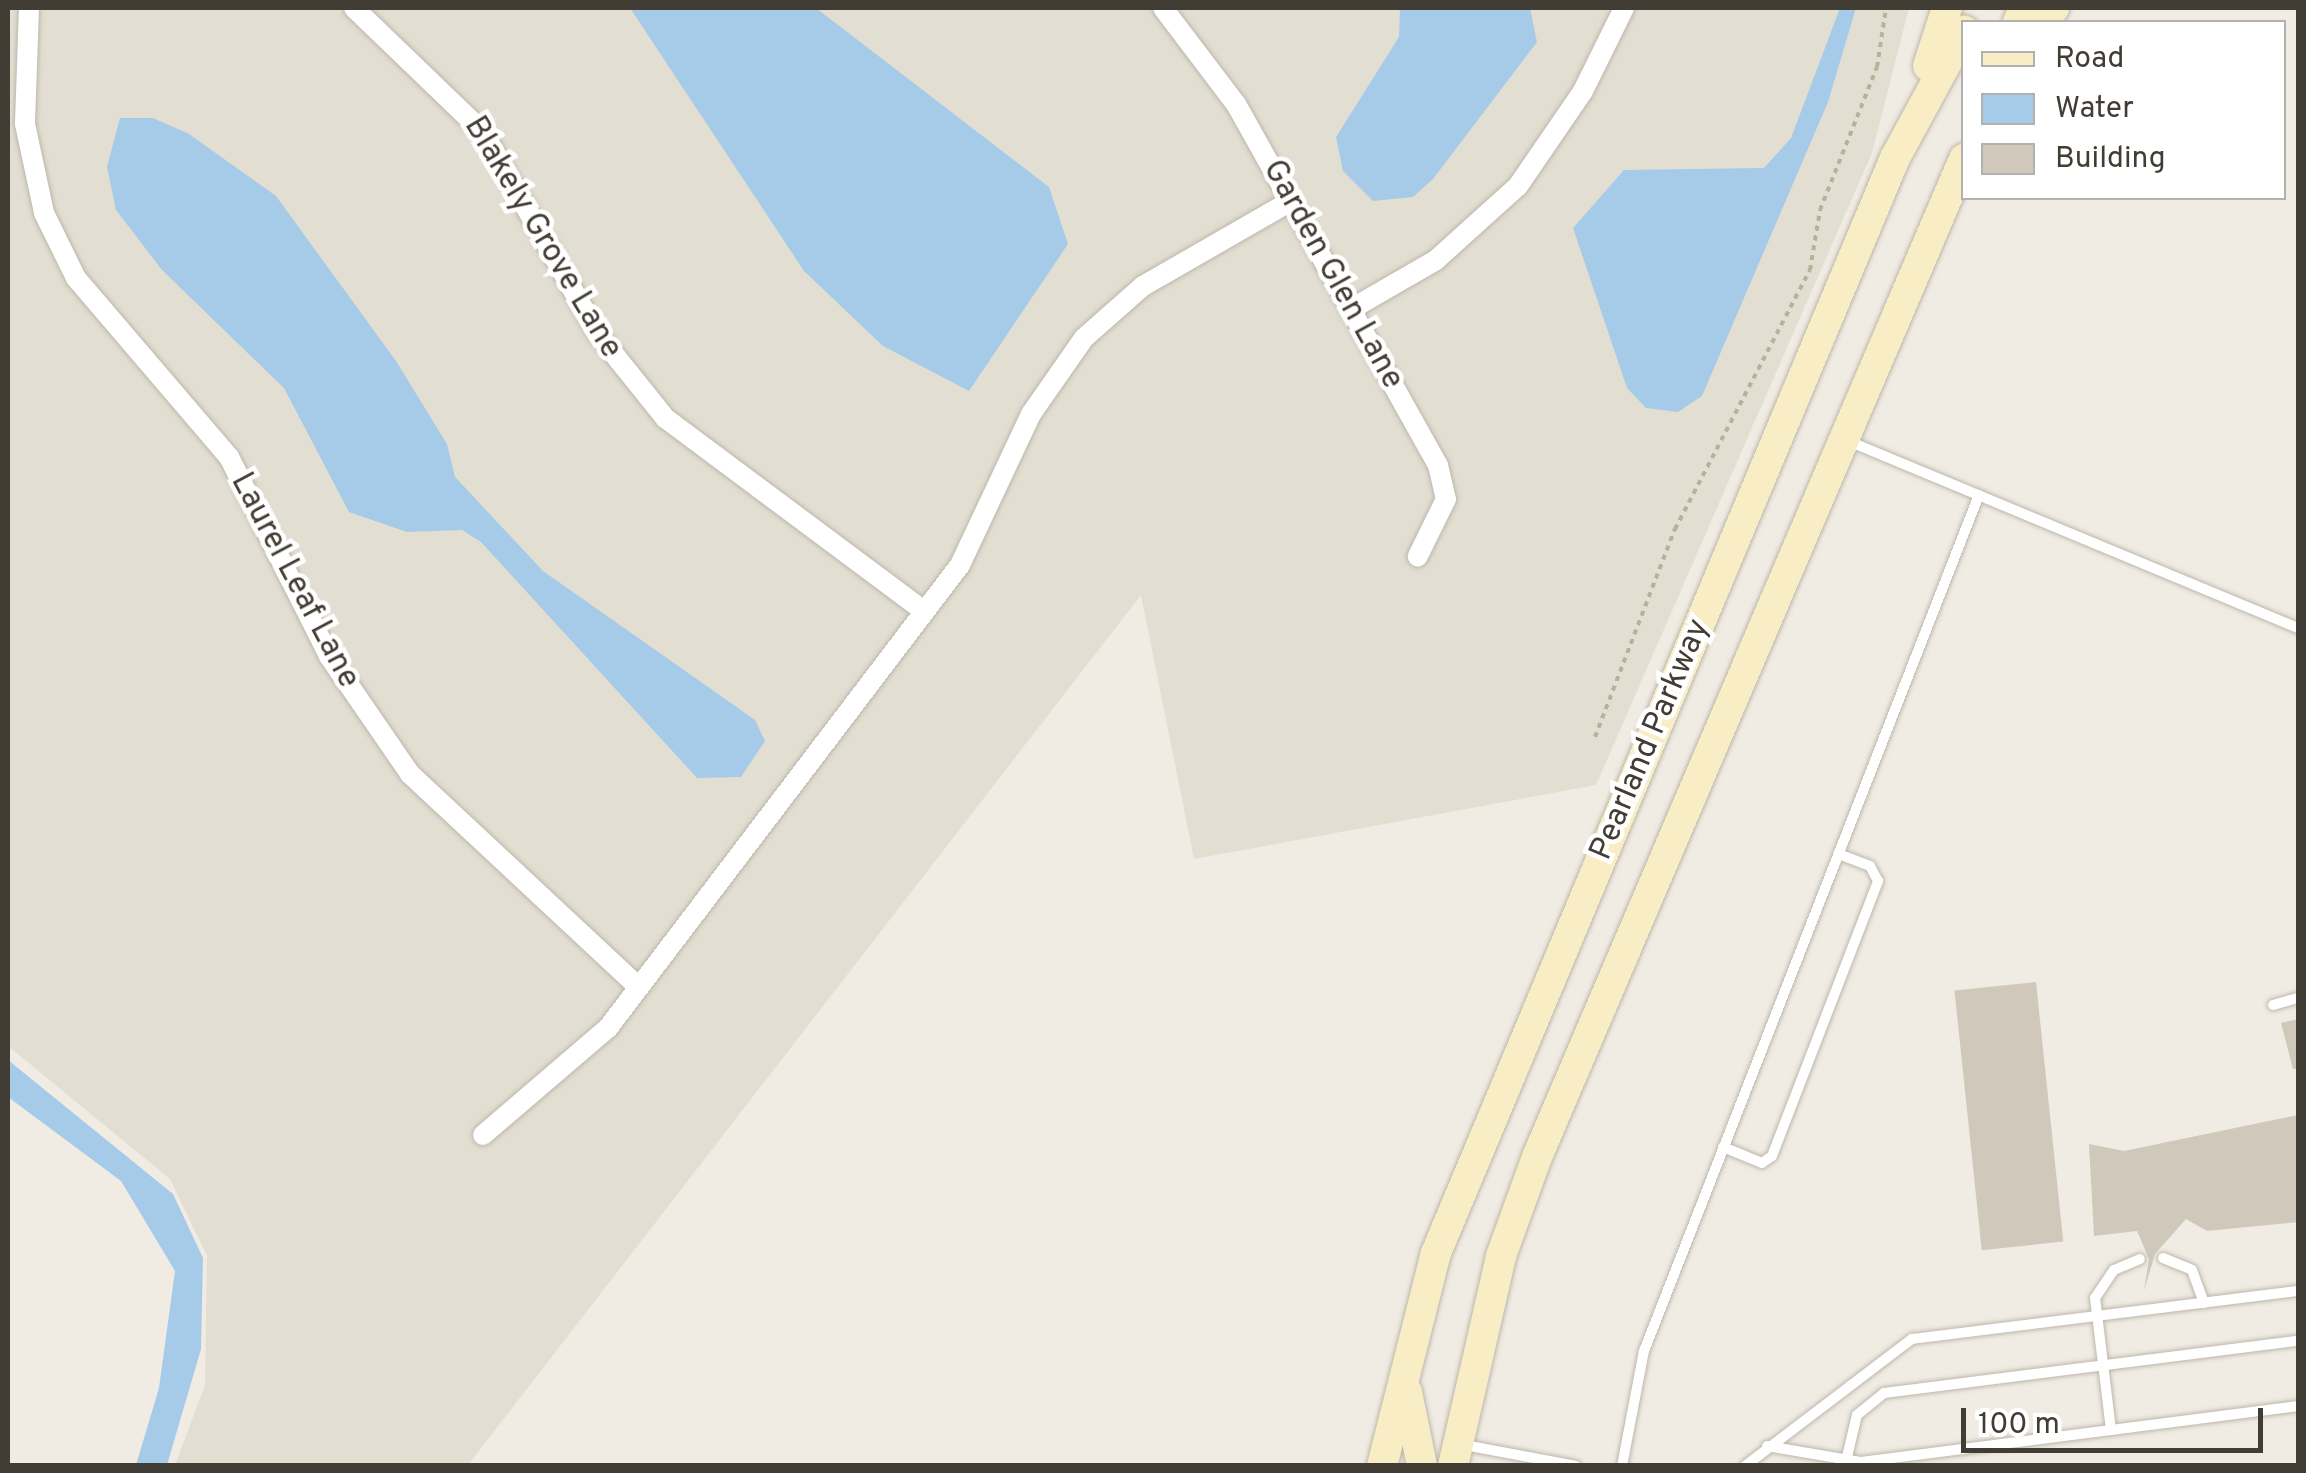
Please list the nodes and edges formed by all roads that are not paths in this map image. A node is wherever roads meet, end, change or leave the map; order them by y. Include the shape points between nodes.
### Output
1 (28, 8) edge
2 (354, 8) edge
3 (1163, 8) edge
4 (1624, 8) edge
5 (1948, 8) edge
6 (1961, 37) edge
7 (1895, 158) junction
8 (1961, 166) edge
9 (1290, 201) junction
10 (1353, 308) junction
11 (1845, 440) junction
12 (1979, 496) junction
13 (1418, 556) dead end
14 (924, 611) junction
15 (2298, 628) edge
16 (1838, 854) junction
17 (637, 986) junction
18 (2298, 998) edge
19 (2274, 1005) dead end
20 (483, 1135) dead end
21 (1723, 1147) junction
22 (2163, 1258) dead end
23 (2140, 1259) dead end
24 (2298, 1291) edge
25 (2204, 1302) junction
26 (2097, 1316) junction
27 (2298, 1341) edge
28 (1408, 1344) junction
29 (2103, 1365) junction
30 (2298, 1406) edge
31 (2111, 1430) junction
32 (1767, 1446) junction
33 (1455, 1454) edge
34 (1846, 1461) junction
35 (1382, 1466) edge
36 (1422, 1466) edge
37 (1576, 1466) edge
38 (1622, 1466) edge
39 (1745, 1466) edge

1 - 17 street, Laurel Leaf Lane via 24,124 44,213 76,278 228,457 328,656 410,774
2 - 14 street, Blakely Grove Lane via 483,132 597,333 666,418
3 - 9 street, Garden Glen Lane via 1226,90
4 - 10 street via 1584,91 1518,186 1436,260
5 - 7 main road
6 - 7 main road, Pearland Parkway
7 - 28 main road, Pearland Parkway via 1436,1253
8 - 11 main road, Pearland Parkway
9 - 10 street, Garden Glen Lane
9 - 14 street via 1143,286 1084,338 1031,414 980,532
10 - 13 street, Garden Glen Lane via 1443,481 1442,518
11 - 12 lane
11 - 33 main road, Pearland Parkway via 1537,1158 1502,1256
12 - 15 lane
12 - 16 lane
14 - 17 street
16 - 21 lane
16 - 21 lane via 1870,866 1878,881 1772,1156 1762,1163
17 - 20 street via 581,1058
18 - 19 lane
21 - 38 lane via 1644,1351
22 - 25 lane via 2192,1270
23 - 26 lane via 2100,1284
24 - 25 lane
25 - 26 lane
26 - 29 lane
26 - 32 lane via 1912,1339
27 - 29 lane
28 - 35 main road, Pearland Parkway
28 - 36 main road via 1408,1420
29 - 31 lane
29 - 34 lane via 1884,1392 1857,1415
30 - 31 lane
31 - 34 lane
32 - 34 lane
32 - 39 lane
33 - 37 lane

